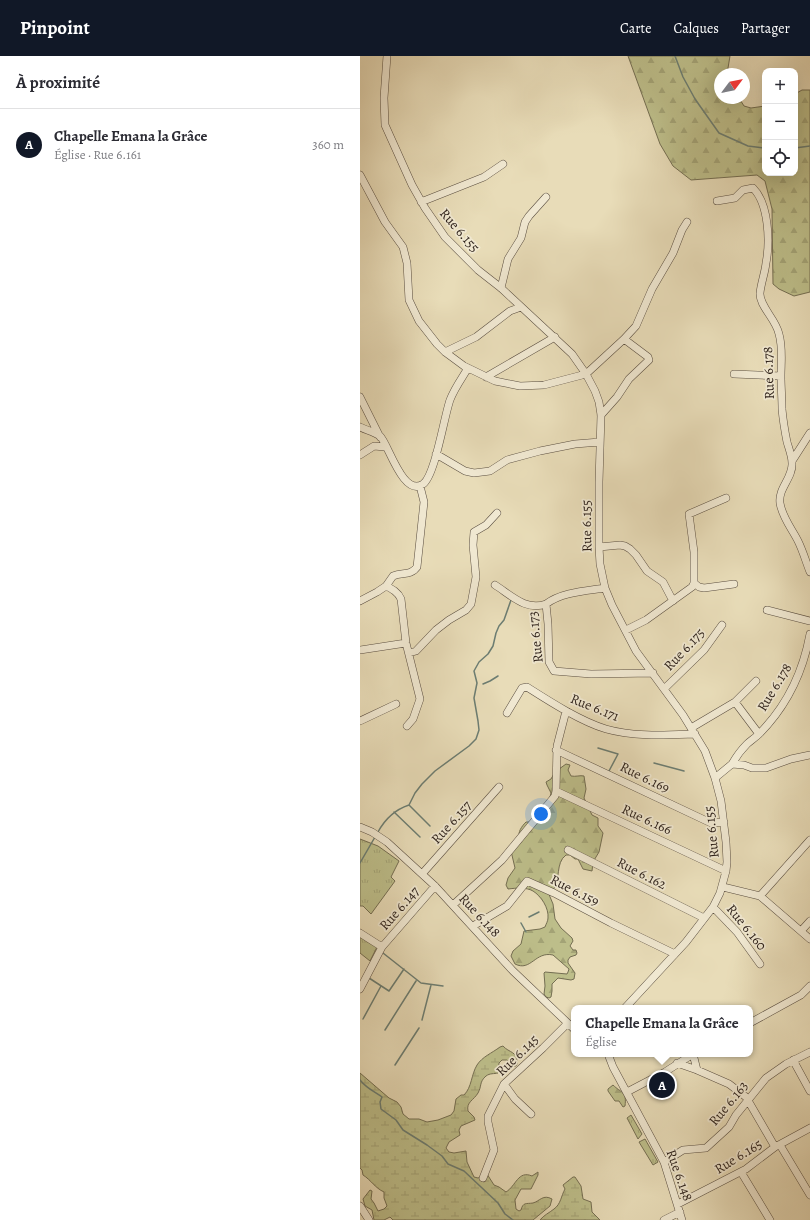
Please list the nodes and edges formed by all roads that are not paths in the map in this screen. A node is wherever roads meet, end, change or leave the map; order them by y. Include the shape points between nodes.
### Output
1 (387, 56) edge
2 (503, 164) dead end
3 (360, 175) edge
4 (546, 197) dead end
5 (716, 201) dead end
6 (421, 202) junction
7 (687, 222) dead end
8 (501, 288) junction
9 (522, 307) junction
10 (555, 337) junction
11 (624, 339) junction
12 (445, 352) junction
13 (468, 368) junction
14 (586, 374) junction
15 (734, 374) dead end
16 (781, 376) junction
17 (486, 377) junction
18 (360, 397) edge
19 (601, 415) junction
20 (360, 427) edge
21 (810, 433) edge
22 (380, 436) junction
23 (600, 442) junction
24 (385, 447) junction
25 (436, 454) junction
26 (360, 455) edge
27 (792, 461) junction
28 (420, 486) junction
29 (726, 498) dead end
30 (497, 513) dead end
31 (599, 547) junction
32 (810, 572) edge
33 (694, 583) junction
34 (734, 584) dead end
35 (495, 585) dead end
36 (386, 586) junction
37 (606, 588) junction
38 (360, 601) edge
39 (673, 601) junction
40 (546, 604) junction
41 (767, 610) dead end
42 (810, 621) edge
43 (722, 625) dead end
44 (626, 630) junction
45 (810, 634) edge
46 (406, 643) junction
47 (360, 650) edge
48 (409, 653) junction
49 (653, 673) junction
50 (756, 681) dead end
51 (664, 689) junction
52 (735, 702) junction
53 (396, 704) dead end
54 (566, 710) junction
55 (507, 713) dead end
56 (360, 721) edge
57 (407, 726) dead end
58 (693, 731) junction
59 (759, 734) junction
60 (556, 750) junction
61 (810, 755) edge
62 (732, 764) junction
63 (715, 778) junction
64 (499, 787) dead end
65 (556, 791) junction
66 (724, 822) junction
67 (360, 827) edge
68 (810, 840) edge
69 (568, 850) dead end
70 (726, 872) junction
71 (422, 874) junction
72 (435, 886) junction
73 (723, 887) junction
74 (760, 896) junction
75 (453, 905) junction
76 (712, 906) junction
77 (704, 918) junction
78 (810, 921) edge
79 (473, 926) junction
80 (801, 931) junction
81 (360, 933) edge
82 (810, 939) edge
83 (382, 947) junction
84 (675, 954) junction
85 (760, 964) dead end
86 (361, 984) edge
87 (810, 986) edge
88 (628, 1005) edge
89 (753, 1021) edge
90 (567, 1024) junction
91 (571, 1027) edge
92 (810, 1052) edge
93 (609, 1057) edge
94 (688, 1057) edge
95 (694, 1057) edge
96 (793, 1060) junction
97 (677, 1063) junction
98 (697, 1070) junction
99 (504, 1084) junction
100 (810, 1090) edge
101 (627, 1092) junction
102 (748, 1099) junction
103 (531, 1114) dead end
104 (810, 1128) edge
105 (778, 1146) junction
106 (664, 1162) junction
107 (741, 1172) junction
108 (483, 1178) dead end
109 (809, 1191) edge
110 (678, 1204) junction
111 (361, 1210) edge
112 (680, 1212) junction
113 (369, 1220) edge
114 (664, 1220) edge
115 (682, 1220) edge
116 (770, 1220) edge

1 - 6 street, Rue 6.155 via 385,125
2 - 6 street via 484,177
3 - 12 street via 385,222 403,247 412,307 419,321
4 - 8 street via 525,222 521,238 508,259
5 - 16 street, Rue 6.178 via 735,198 743,190 753,188 758,193 768,235 767,262 760,299 780,335
6 - 8 street, Rue 6.155 via 445,237 478,270
7 - 11 street via 636,326
8 - 9 street, Rue 6.155
9 - 10 street, Rue 6.155
9 - 12 street via 510,311 476,337
10 - 14 street, Rue 6.155 via 572,354
10 - 17 street
11 - 14 street
11 - 19 street via 648,356 649,360 629,379
12 - 13 street
13 - 17 street
13 - 25 street via 450,398
14 - 17 street via 532,386 504,384
14 - 19 street, Rue 6.155 via 599,402
15 - 16 street
16 - 27 street, Rue 6.178 via 784,428
18 - 22 street
19 - 23 street, Rue 6.155
20 - 22 street
21 - 27 street
22 - 24 street
23 - 25 street via 540,451 507,460 490,471 474,473 465,471
23 - 31 street, Rue 6.155
24 - 26 street via 374,446
24 - 28 street via 400,475 411,485
25 - 28 street via 427,480
27 - 32 street, Rue 6.178 via 791,473 780,493 780,505 799,542
28 - 36 street via 424,502 417,566 410,573 393,576
29 - 33 street via 689,514 694,552
30 - 48 street via 486,525 474,532 476,577 471,604 436,630 416,651
31 - 37 street, Rue 6.155
31 - 39 street via 620,545 630,549 647,571 663,582
33 - 34 street via 704,588
33 - 39 street
35 - 40 street, Rue 6.173 via 527,605
36 - 38 street
36 - 46 street via 399,594 401,599
37 - 40 street via 569,594
37 - 44 street, Rue 6.155
39 - 44 street
40 - 49 street, Rue 6.173 via 549,662 554,671 591,674
41 - 42 street
43 - 51 street, Rue 6.175 via 704,650
44 - 49 street, Rue 6.155 via 636,651
45 - 59 street, Rue 6.178 via 803,664 792,688 778,711
46 - 47 street
46 - 48 street
48 - 57 street via 420,699 413,719
49 - 51 street, Rue 6.155
50 - 52 street
51 - 58 street, Rue 6.155
52 - 58 street
52 - 59 street
53 - 56 street
54 - 55 street, Rue 6.171 via 527,686 522,688
54 - 58 street, Rue 6.171 via 606,729 664,735
54 - 60 street
58 - 63 street, Rue 6.155 via 705,751
59 - 62 street, Rue 6.178 via 739,752
60 - 65 street
60 - 66 street, Rue 6.169 via 711,823
61 - 62 street via 766,768
62 - 63 street, Rue 6.178
63 - 66 street, Rue 6.155
64 - 71 street, Rue 6.157
65 - 70 street, Rue 6.166
65 - 75 street via 552,800 502,860
66 - 70 street, Rue 6.155
67 - 71 street, Rue 6.148 via 381,837
68 - 74 street
69 - 77 street, Rue 6.162
70 - 73 street, Rue 6.155
71 - 72 street, Rue 6.148
72 - 75 street, Rue 6.148
72 - 83 street, Rue 6.147
73 - 74 street
73 - 76 street, Rue 6.155
74 - 80 street
75 - 79 street, Rue 6.148
76 - 77 street, Rue 6.155
76 - 85 street, Rue 6.160 via 737,932
77 - 84 street, Rue 6.155
78 - 80 street
79 - 84 street, Rue 6.159 via 507,906 527,881
79 - 90 street, Rue 6.148 via 513,972
80 - 82 street
81 - 83 street
83 - 86 street, Rue 6.147
84 - 88 street, Rue 6.155
87 - 89 street via 801,995
90 - 91 street, Rue 6.148
90 - 99 street, Rue 6.145
92 - 96 street, Rue 6.163
93 - 101 street, Rue 6.148
94 - 97 street
95 - 98 street
96 - 100 street
96 - 102 street, Rue 6.163 via 766,1078
97 - 98 street
97 - 101 street
98 - 102 street via 729,1084
99 - 103 street via 514,1099
99 - 108 street, Rue 6.145 via 488,1116 494,1150
101 - 106 street, Rue 6.148
102 - 105 street
102 - 106 street, Rue 6.163 via 729,1127 706,1148 683,1150
104 - 105 street, Rue 6.165
105 - 107 street, Rue 6.165
105 - 109 street
106 - 110 street, Rue 6.148
107 - 110 street, Rue 6.165
107 - 116 street
110 - 112 street, Rue 6.148
111 - 113 street
112 - 114 street
112 - 115 street, Rue 6.148

